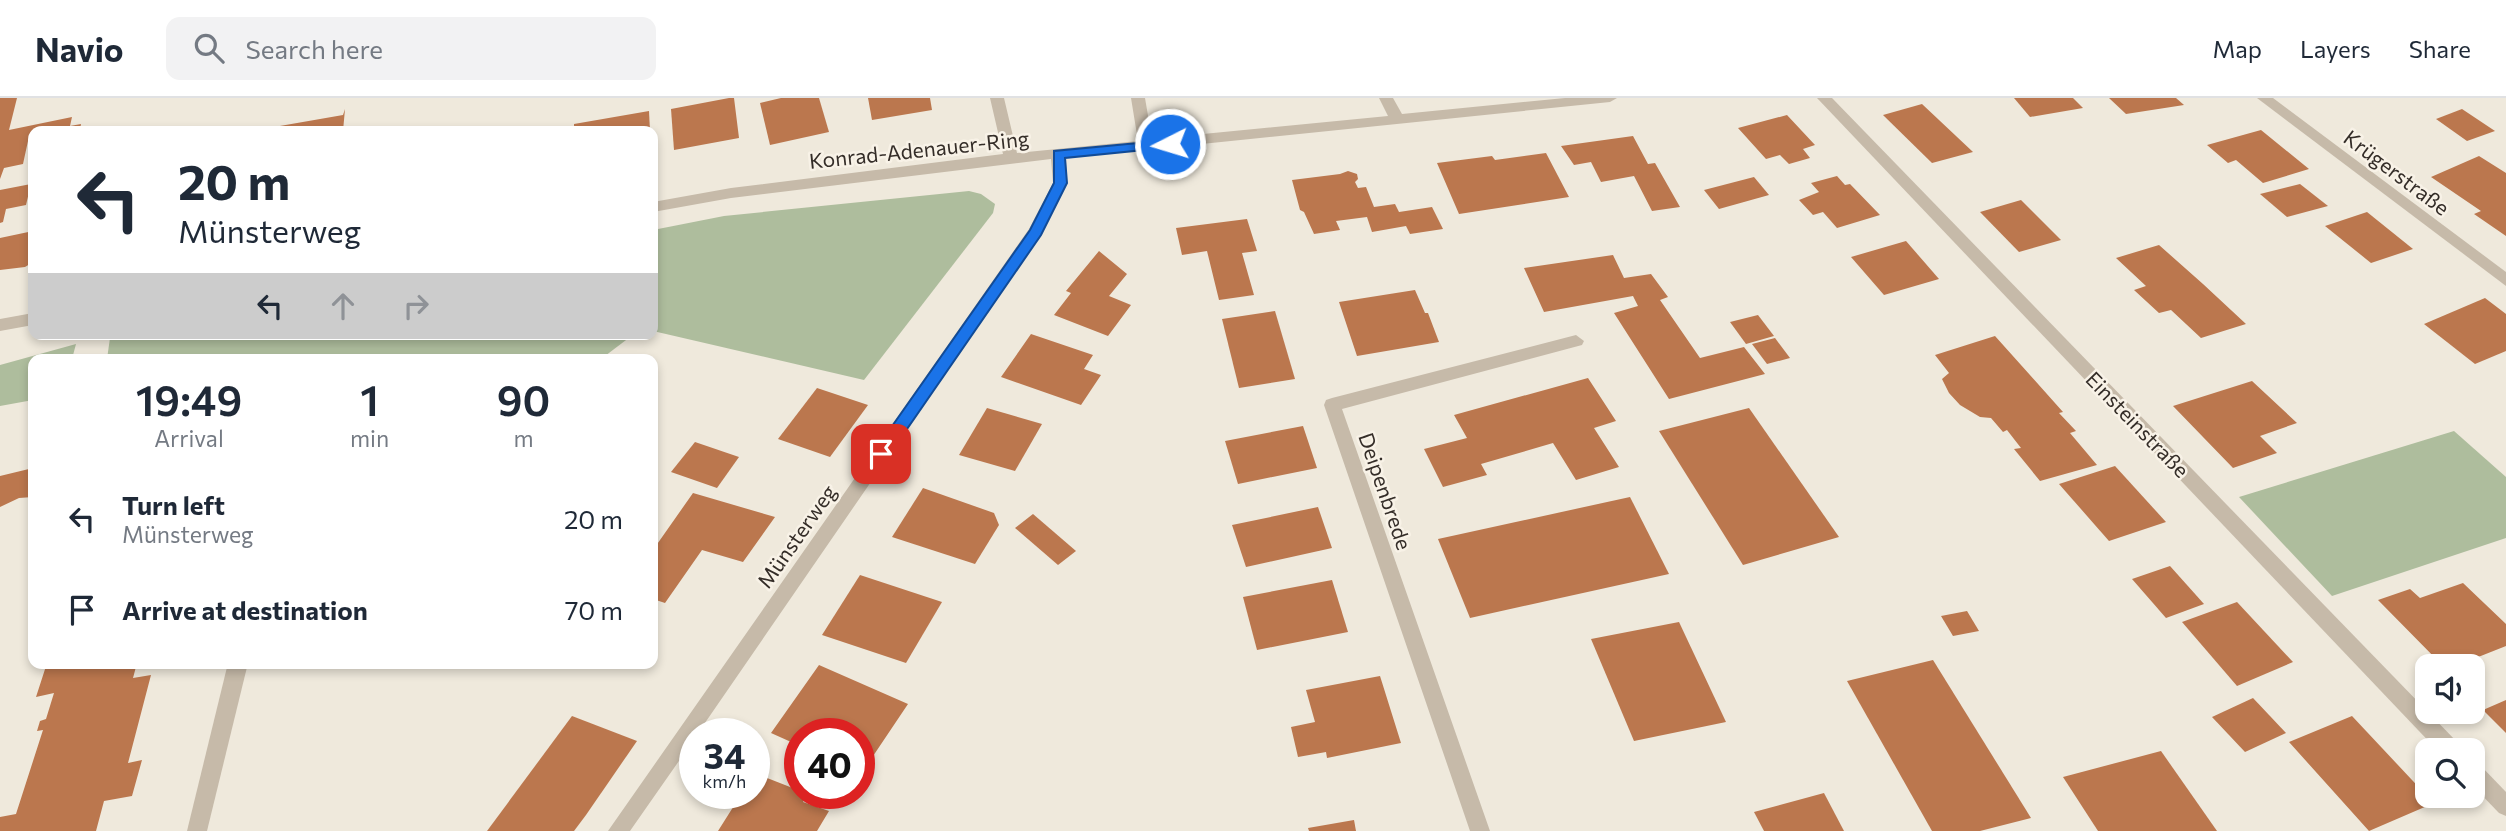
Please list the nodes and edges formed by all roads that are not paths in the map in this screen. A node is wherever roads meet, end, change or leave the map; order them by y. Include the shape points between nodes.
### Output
1 (997, 98) edge
2 (1138, 98) edge
3 (1386, 98) edge
4 (1610, 98) edge
5 (1824, 98) edge
6 (2264, 98) edge
7 (1398, 121) junction
8 (1146, 146) junction
9 (1058, 154) junction
10 (1011, 159) junction
11 (658, 206) edge
12 (2506, 280) edge
13 (28, 320) edge
14 (0, 324) edge
15 (1576, 341) dead end
16 (237, 669) edge
17 (2439, 738) edge
18 (2485, 785) edge
19 (2506, 807) edge
20 (197, 831) edge
21 (618, 831) edge
22 (1480, 831) edge

1 - 10 street
2 - 8 street
3 - 7 street
4 - 7 street, Konrad-Adenauer-Ring
5 - 17 street, Einsteinstraße
6 - 12 street, Krügerstraße
7 - 8 street, Konrad-Adenauer-Ring
8 - 9 street, Konrad-Adenauer-Ring
9 - 10 street, Konrad-Adenauer-Ring
9 - 21 street, Münsterweg via 1060,183 1036,232
10 - 11 street, Konrad-Adenauer-Ring via 857,176
13 - 14 street
15 - 22 street, Deipenbrede via 1332,405
16 - 20 street
18 - 19 street

